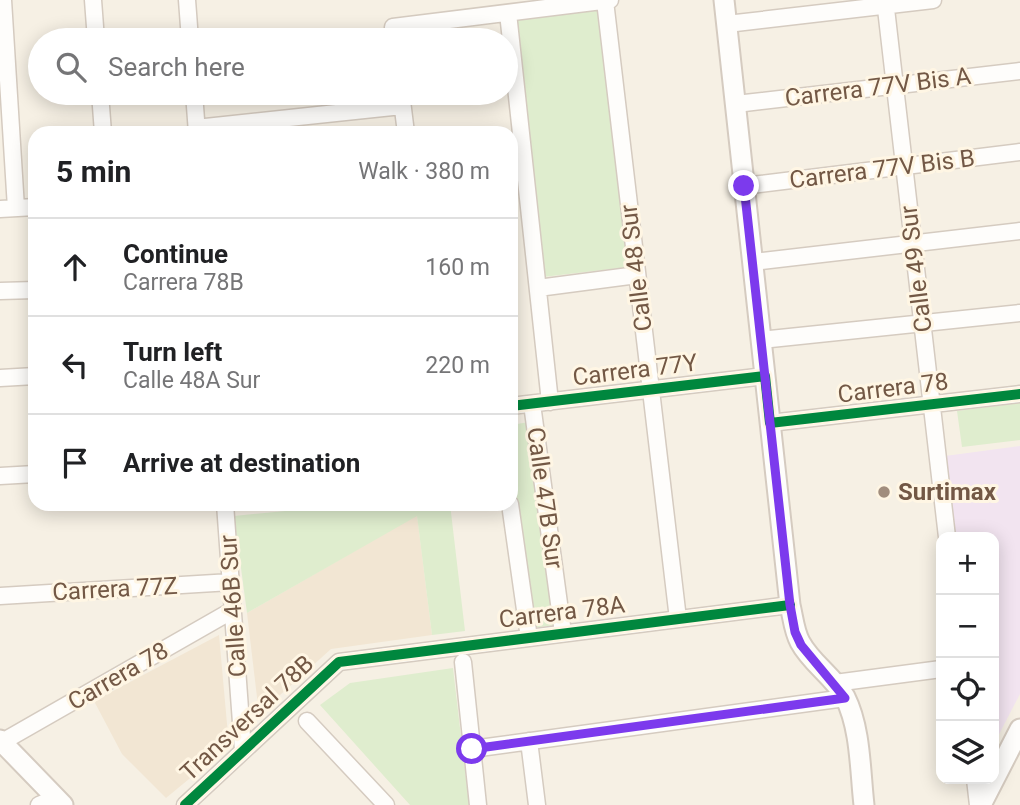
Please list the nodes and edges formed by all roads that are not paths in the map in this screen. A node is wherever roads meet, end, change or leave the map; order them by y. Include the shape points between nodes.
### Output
1 (3, 0) edge
2 (93, 0) edge
3 (187, 0) edge
4 (610, 0) edge
5 (724, 0) edge
6 (933, 0) edge
7 (605, 1) edge
8 (886, 3) edge
9 (508, 13) junction
10 (727, 24) junction
11 (95, 28) edge
12 (189, 28) edge
13 (427, 28) edge
14 (510, 28) edge
15 (1020, 71) edge
16 (895, 85) junction
17 (736, 104) junction
18 (101, 105) edge
19 (195, 105) edge
20 (364, 105) edge
21 (403, 105) edge
22 (518, 105) edge
23 (102, 126) edge
24 (197, 126) edge
25 (229, 126) edge
26 (405, 126) edge
27 (1020, 152) edge
28 (904, 166) junction
29 (744, 186) junction
30 (28, 207) edge
31 (8, 208) edge
32 (1020, 231) edge
33 (913, 243) junction
34 (753, 262) junction
35 (637, 275) junction
36 (538, 288) junction
37 (28, 290) edge
38 (0, 291) edge
39 (1020, 313) edge
40 (922, 323) junction
41 (761, 340) junction
42 (28, 376) edge
43 (765, 376) junction
44 (0, 377) edge
45 (651, 390) junction
46 (1020, 394) edge
47 (550, 402) junction
48 (532, 404) junction
49 (932, 404) junction
50 (518, 406) edge
51 (770, 423) junction
52 (28, 474) edge
53 (0, 476) edge
54 (226, 511) edge
55 (511, 511) edge
56 (946, 532) edge
57 (231, 582) junction
58 (0, 596) edge
59 (790, 605) junction
60 (233, 610) junction
61 (678, 619) junction
62 (563, 633) junction
63 (529, 638) junction
64 (338, 662) joint
65 (463, 662) dead end
66 (936, 670) edge
67 (840, 691) junction
68 (307, 721) dead end
69 (1020, 729) edge
70 (1, 741) edge
71 (529, 741) junction
72 (472, 749) junction
73 (243, 750) junction
74 (976, 784) edge
75 (53, 803) edge
76 (185, 805) edge
77 (386, 805) edge
78 (478, 805) edge
79 (537, 805) edge
80 (864, 805) edge
81 (980, 805) edge

1 - 31 street
2 - 11 street
3 - 12 street
4 - 7 street
5 - 10 street
6 - 8 street
7 - 9 street
7 - 35 street, Calle 48 Sur
8 - 10 street
8 - 16 street, Calle 49 Sur
9 - 13 street
9 - 14 street, Calle 47B Sur
10 - 17 street
15 - 16 street, Carrera 77V Bis A
16 - 17 street, Carrera 77V Bis A
16 - 28 street, Calle 49 Sur
17 - 29 street
18 - 23 street
19 - 24 street
20 - 25 street
21 - 26 street
22 - 36 street, Calle 47B Sur
27 - 28 street, Carrera 77V Bis B
28 - 29 street, Carrera 77V Bis B
28 - 33 street, Calle 49 Sur
29 - 34 street
30 - 31 street
32 - 33 street
33 - 34 street
33 - 40 street, Calle 49 Sur
34 - 41 street
35 - 36 street
35 - 45 street, Calle 48 Sur
36 - 47 street, Calle 47B Sur
37 - 38 street
39 - 40 street
40 - 41 street
40 - 49 street, Calle 49 Sur
41 - 43 street
42 - 44 street
43 - 45 street, Carrera 77Y
43 - 51 street
45 - 47 street, Carrera 77Y
45 - 61 street, Calle 48 Sur
46 - 49 street, Carrera 78
47 - 48 street, Carrera 77Y
48 - 50 street, Carrera 77Y
48 - 62 street, Calle 47B Sur
49 - 51 street, Carrera 78
49 - 56 street, Calle 49 Sur
51 - 59 street
52 - 53 street
54 - 57 street, Calle 46B Sur
55 - 63 street
57 - 58 street, Carrera 77Z
57 - 60 street, Calle 46B Sur
59 - 61 street, Carrera 78A
59 - 67 street via 801,645
60 - 70 street, Carrera 78
60 - 73 street, Calle 46B Sur
61 - 62 street, Carrera 78A
62 - 63 street, Carrera 78A
63 - 64 street, Carrera 78A
64 - 73 street, Transversal 78B
65 - 72 street
66 - 67 street
67 - 71 street
67 - 80 street via 856,732
68 - 77 street
69 - 81 street
70 - 75 street
71 - 72 street
71 - 79 street
72 - 78 street
73 - 76 street, Transversal 78B
74 - 81 street

